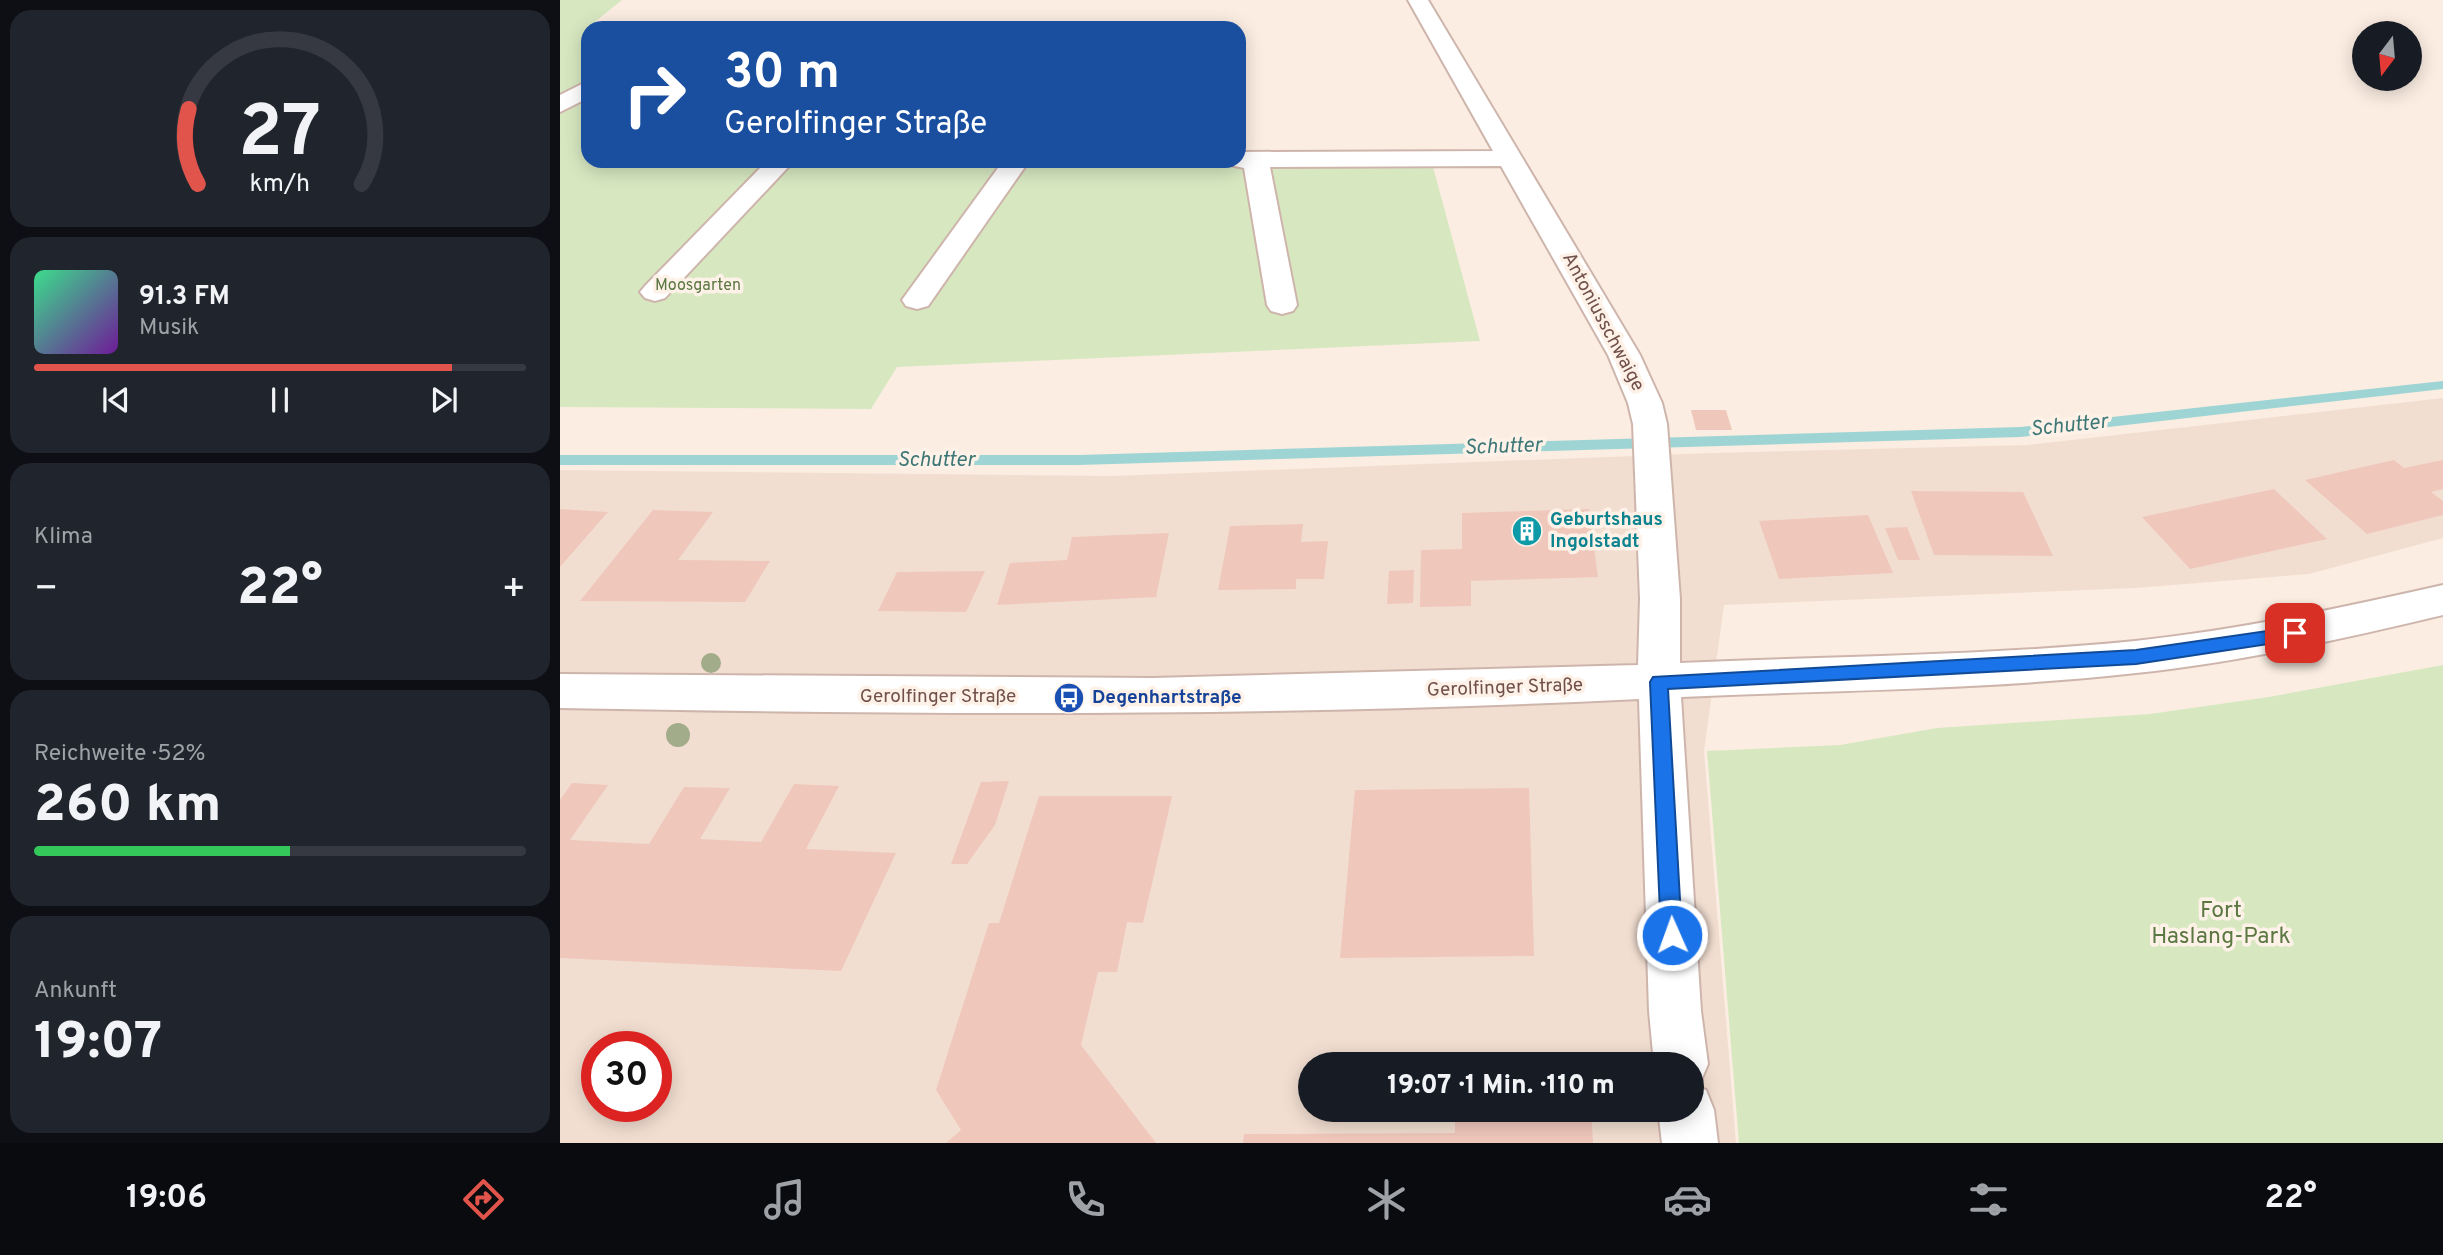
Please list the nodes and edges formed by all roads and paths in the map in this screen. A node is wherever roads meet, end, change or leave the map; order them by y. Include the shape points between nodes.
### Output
1 (1418, 0) edge
2 (581, 92) edge
3 (560, 105) edge
4 (1511, 158) junction
5 (1248, 160) edge
6 (774, 168) edge
7 (1011, 168) edge
8 (654, 292) dead end
9 (917, 300) dead end
10 (1282, 305) dead end
11 (2443, 600) edge
12 (1659, 682) junction
13 (560, 691) edge
14 (1680, 1052) edge
15 (1687, 1122) edge
16 (1690, 1143) edge

1 - 4 street, Antoniusschwaige
2 - 3 street
4 - 5 street
4 - 12 street, Antoniusschwaige via 1624,355 1646,403 1654,466
5 - 10 street
6 - 8 street
7 - 9 street
11 - 12 street, Gerolfinger Straße via 2322,629 2136,657
12 - 13 street, Gerolfinger Straße via 1069,698
12 - 14 street
15 - 16 street

